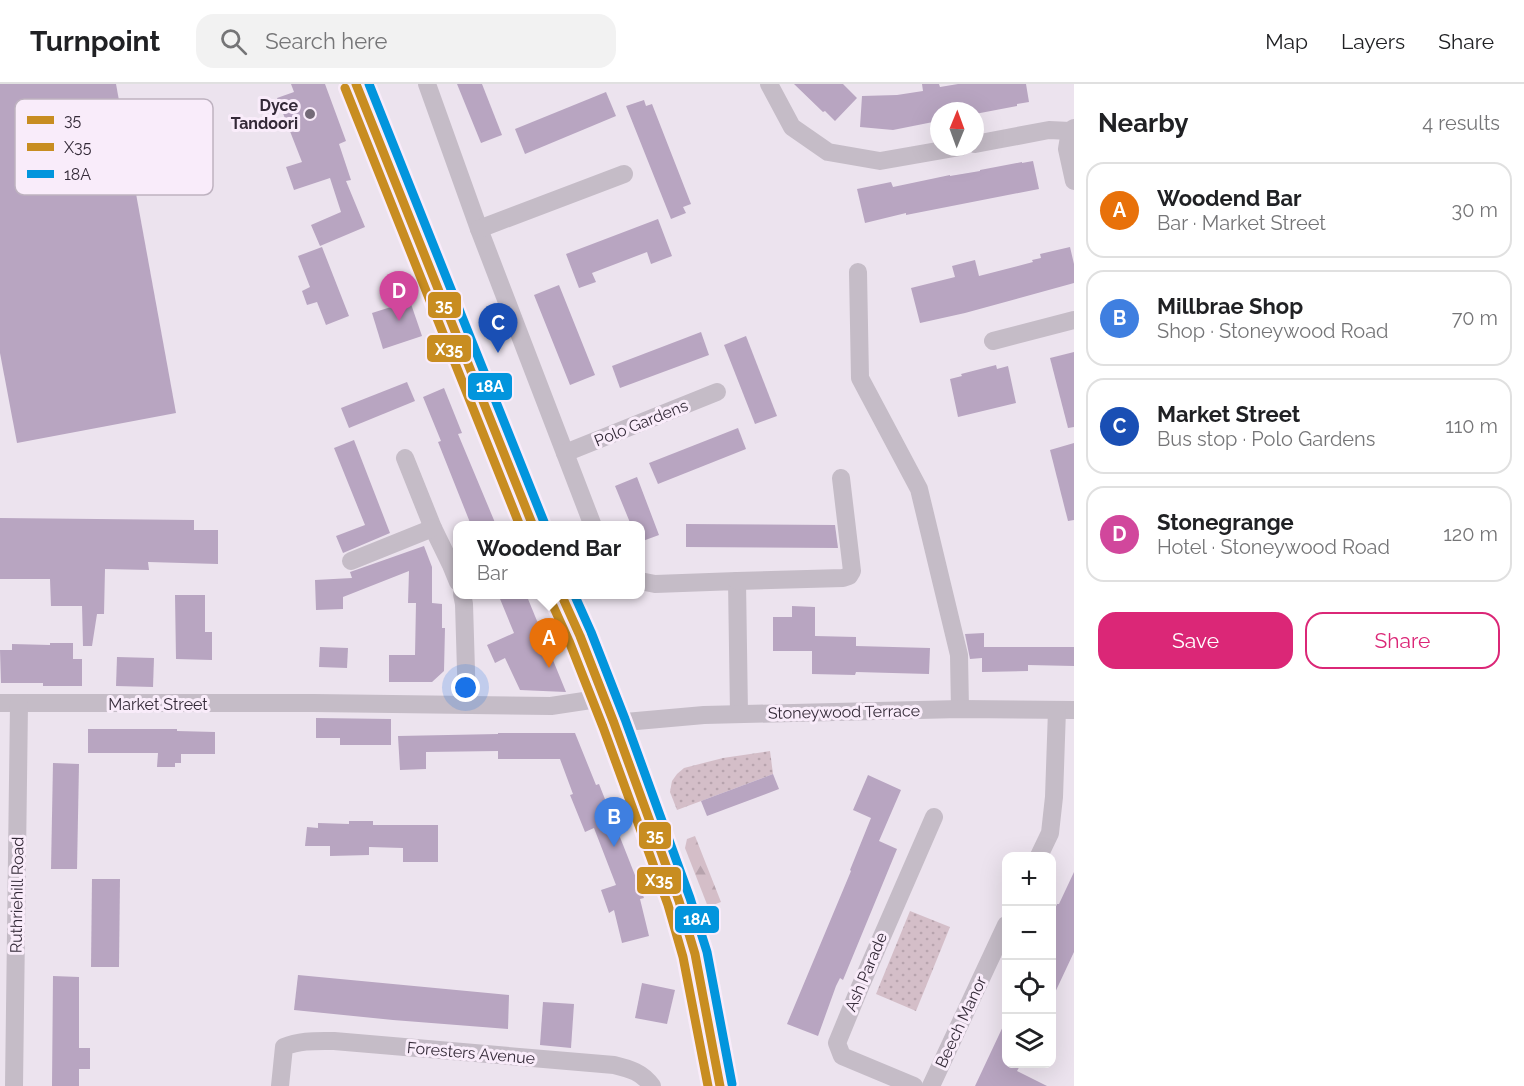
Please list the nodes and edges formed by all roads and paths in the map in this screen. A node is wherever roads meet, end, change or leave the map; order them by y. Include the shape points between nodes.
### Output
1 (356, 84) edge
2 (427, 84) edge
3 (768, 84) edge
4 (1072, 130) edge
5 (984, 142) edge
6 (930, 152) edge
7 (624, 174) dead end
8 (1074, 181) edge
9 (479, 229) junction
10 (858, 272) dead end
11 (1074, 320) edge
12 (993, 342) dead end
13 (717, 392) dead end
14 (565, 453) junction
15 (405, 458) dead end
16 (841, 478) dead end
17 (531, 521) edge
18 (591, 521) edge
19 (433, 528) junction
20 (351, 561) dead end
21 (453, 571) edge
22 (737, 581) junction
23 (645, 582) edge
24 (463, 599) edge
25 (563, 599) edge
26 (0, 703) edge
27 (19, 704) junction
28 (467, 704) junction
29 (960, 710) junction
30 (1065, 710) edge
31 (609, 711) junction
32 (739, 714) junction
33 (934, 818) dead end
34 (1041, 852) edge
35 (8, 921) edge
36 (1002, 934) edge
37 (14, 1086) edge
38 (280, 1086) edge
39 (652, 1086) edge
40 (720, 1086) edge
41 (914, 1086) edge
42 (931, 1086) edge

1 - 17 main road
2 - 9 street
3 - 6 street via 792,127 828,152 880,161
4 - 5 street via 1049,130
4 - 8 street via 1067,148
7 - 9 street
9 - 14 street
10 - 29 street via 861,378 919,489 959,655
11 - 12 street
13 - 14 street, Polo Gardens
14 - 18 street
15 - 19 street
16 - 22 street via 852,571 849,576
19 - 20 street
19 - 21 street
22 - 23 street
22 - 32 street
24 - 28 street
25 - 31 main road
26 - 27 street, Market Street
27 - 28 street, Market Street
27 - 35 street, Ruthriehill Road
28 - 31 street, Market Street via 551,705
29 - 30 street, Stoneywood Terrace
29 - 32 street, Stoneywood Terrace
30 - 34 street via 1050,833
31 - 32 street, Stoneywood Terrace
31 - 40 main road via 687,925
33 - 41 street, Ash Parade via 837,1043 842,1056
35 - 37 street, Ruthriehill Road
36 - 42 street, Beech Manor
38 - 39 street, Foresters Avenue via 284,1047 334,1041 614,1065 646,1077

